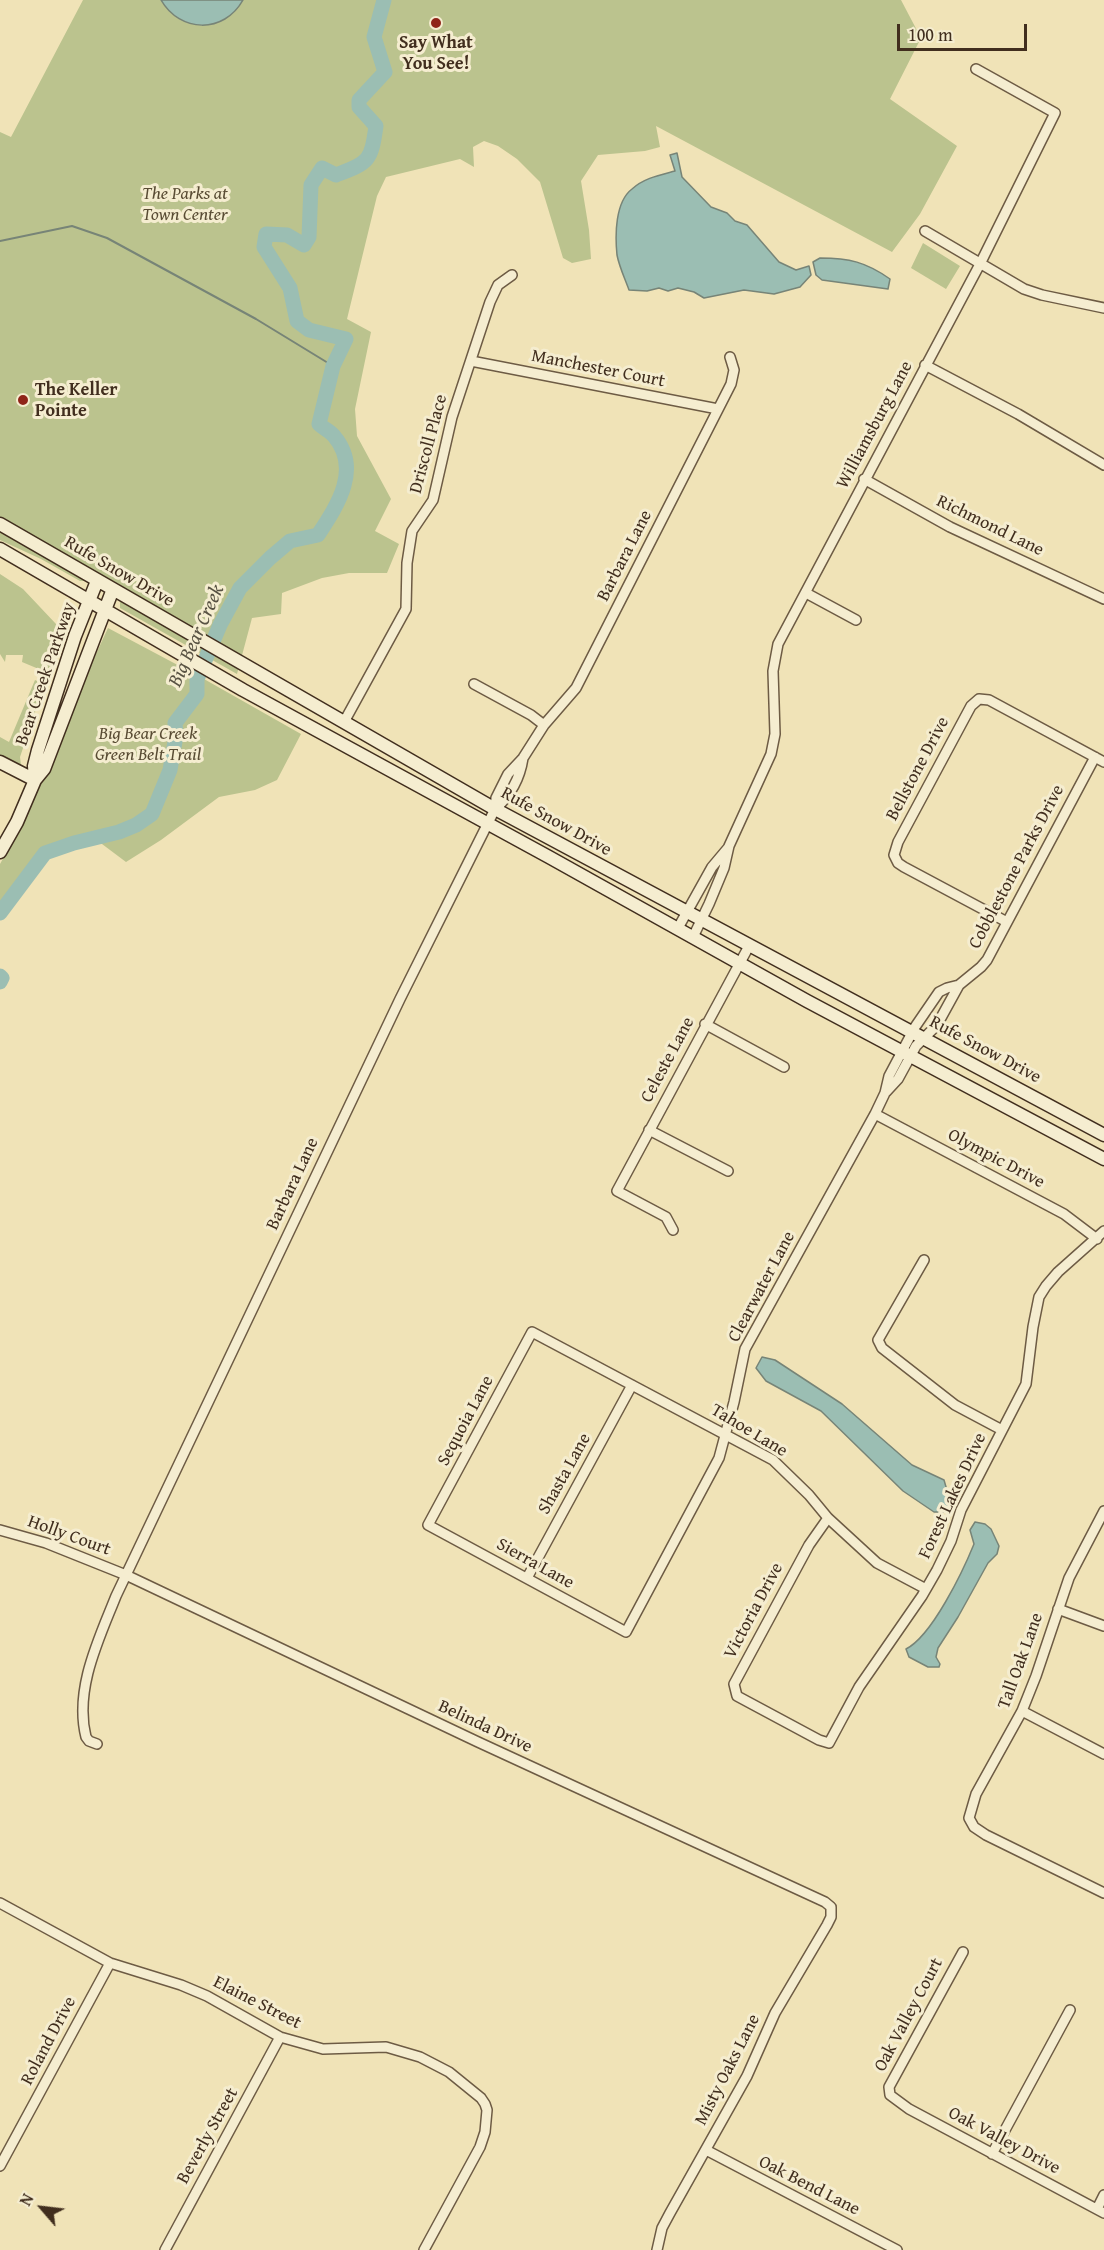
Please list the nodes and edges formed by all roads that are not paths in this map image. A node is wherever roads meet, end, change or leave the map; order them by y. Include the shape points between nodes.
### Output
1 (976, 69) dead end
2 (925, 231) dead end
3 (980, 264) junction
4 (512, 275) dead end
5 (1104, 308) edge
6 (730, 357) dead end
7 (471, 361) junction
8 (926, 365) junction
9 (718, 409) junction
10 (1104, 465) edge
11 (864, 479) junction
12 (0, 524) edge
13 (0, 549) edge
14 (97, 581) junction
15 (113, 589) junction
16 (806, 593) junction
17 (89, 600) junction
18 (1104, 600) edge
19 (105, 609) junction
20 (856, 620) dead end
21 (474, 684) dead end
22 (344, 722) junction
23 (544, 725) junction
24 (1100, 759) edge
25 (0, 762) edge
26 (35, 780) junction
27 (495, 809) junction
28 (488, 824) junction
29 (729, 846) junction
30 (0, 852) edge
31 (686, 913) junction
32 (701, 921) junction
33 (1007, 922) junction
34 (678, 928) junction
35 (693, 937) junction
36 (749, 946) junction
37 (739, 963) junction
38 (959, 985) junction
39 (705, 1024) junction
40 (912, 1044) junction
41 (784, 1067) dead end
42 (875, 1114) junction
43 (649, 1130) junction
44 (1104, 1135) edge
45 (1104, 1159) edge
46 (728, 1171) dead end
47 (673, 1230) dead end
48 (1104, 1231) edge
49 (1097, 1239) junction
50 (924, 1260) dead end
51 (532, 1332) joint
52 (632, 1385) junction
53 (1002, 1430) junction
54 (725, 1434) junction
55 (1104, 1511) edge
56 (828, 1518) junction
57 (428, 1525) joint
58 (0, 1530) edge
59 (126, 1575) junction
60 (526, 1578) junction
61 (926, 1589) junction
62 (1058, 1609) junction
63 (1104, 1626) edge
64 (626, 1632) joint
65 (1022, 1711) junction
66 (829, 1743) joint
67 (97, 1744) dead end
68 (1104, 1754) edge
69 (1104, 1893) edge
70 (0, 1903) edge
71 (831, 1907) joint
72 (963, 1952) dead end
73 (110, 1963) junction
74 (1070, 2010) dead end
75 (280, 2037) junction
76 (890, 2096) joint
77 (706, 2150) junction
78 (992, 2154) junction
79 (0, 2166) edge
80 (1104, 2195) edge
81 (1100, 2211) edge
82 (165, 2250) edge
83 (424, 2250) edge
84 (657, 2250) edge
85 (897, 2250) edge

1 - 3 street, Williamsburg Lane via 1055,113
2 - 3 street
3 - 5 street via 1024,289
3 - 8 street, Williamsburg Lane
4 - 7 street, Driscoll Place via 498,285 489,302
6 - 9 street, Barbara Lane via 734,370 731,384
7 - 9 street, Manchester Court
7 - 22 street, Driscoll Place via 452,417 433,500 412,531 406,609
8 - 10 street
8 - 11 street, Williamsburg Lane
9 - 23 street, Barbara Lane via 576,688
11 - 16 street, Williamsburg Lane
11 - 18 street, Richmond Lane via 950,527
12 - 14 main road, Rufe Snow Drive
13 - 17 main road, Rufe Snow Drive
14 - 15 main road, Rufe Snow Drive
14 - 17 main road, Bear Creek Parkway
15 - 19 main road, Bear Creek Parkway
15 - 22 main road, Rufe Snow Drive
16 - 20 street
16 - 29 street, Williamsburg Lane via 778,644 773,671 775,734 771,754
17 - 19 main road, Rufe Snow Drive
17 - 26 main road, Bear Creek Parkway via 38,750
19 - 26 main road, Bear Creek Parkway via 44,769
19 - 28 main road, Rufe Snow Drive via 243,690
21 - 23 street
22 - 27 main road, Rufe Snow Drive
23 - 27 street, Barbara Lane via 508,774
24 - 33 street, Cobblestone Parks Drive
24 - 33 street, Bellstone Drive via 989,700 979,699 970,706 894,850 895,859
25 - 26 main road
26 - 30 main road, Bear Creek Parkway
27 - 28 street, Barbara Lane
27 - 31 main road, Rufe Snow Drive
28 - 34 main road, Rufe Snow Drive
28 - 59 street, Barbara Lane via 386,1028
29 - 31 street, Williamsburg Lane
29 - 32 street, Williamsburg Lane via 724,868
31 - 32 main road, Rufe Snow Drive
31 - 34 street, Williamsburg Lane
32 - 35 street, Williamsburg Lane
32 - 36 main road, Rufe Snow Drive
33 - 38 street, Cobblestone Parks Drive via 987,960
34 - 35 main road, Rufe Snow Drive
35 - 37 main road, Rufe Snow Drive
36 - 37 street, Celeste Lane
36 - 40 main road, Rufe Snow Drive
37 - 39 street, Celeste Lane
37 - 40 main road, Rufe Snow Drive
38 - 40 street, Cobblestone Parks Drive via 937,1025
38 - 40 street, Cobblestone Parks Drive via 939,992
39 - 41 street
39 - 43 street, Celeste Lane
40 - 42 street, Clearwater Lane via 889,1076
40 - 44 main road, Rufe Snow Drive
40 - 45 main road, Rufe Snow Drive
42 - 49 street, Olympic Drive via 1064,1214
42 - 54 street, Clearwater Lane via 745,1349
43 - 46 street
43 - 47 street, Celeste Lane via 617,1191 666,1217
48 - 49 street, Forest Lakes Drive
49 - 53 street, Forest Lakes Drive via 1058,1272 1039,1297 1026,1384
50 - 53 street via 878,1340 882,1348 955,1405
51 - 52 street, Tahoe Lane
51 - 57 street, Sequoia Lane
52 - 54 street, Tahoe Lane
52 - 60 street, Shasta Lane
53 - 61 street, Forest Lakes Drive
54 - 56 street, Tahoe Lane via 773,1461
54 - 64 street, Clearwater Lane via 719,1458
55 - 62 street, Tall Oak Lane via 1069,1578
56 - 61 street, Tahoe Lane via 877,1563
56 - 66 street, Victoria Drive via 809,1545 734,1684 737,1696
57 - 60 street, Sierra Lane
58 - 59 street, Holly Court via 46,1543
59 - 67 street, Barbara Lane via 101,1634 84,1697 84,1730 89,1741
59 - 71 street, Belinda Drive
60 - 64 street, Sierra Lane
61 - 66 street, Forest Lakes Drive via 859,1687
62 - 63 street
62 - 65 street, Tall Oak Lane
65 - 68 street
65 - 69 street, Tall Oak Lane via 975,1794 970,1821 986,1835
70 - 73 street, Elaine Street
71 - 77 street, Misty Oaks Lane via 827,1925 775,2013 747,2076
72 - 76 street, Oak Valley Court via 889,2087
73 - 75 street, Elaine Street via 182,1985
73 - 79 street, Roland Drive
74 - 78 street
75 - 82 street, Beverly Street
75 - 83 street, Elaine Street via 323,2049 386,2047 420,2057 449,2072 481,2098 487,2110 480,2147
76 - 78 street, Oak Valley Drive
77 - 84 street, Misty Oaks Lane via 666,2220
77 - 85 street, Oak Bend Lane
78 - 81 street, Oak Valley Drive
80 - 81 street

